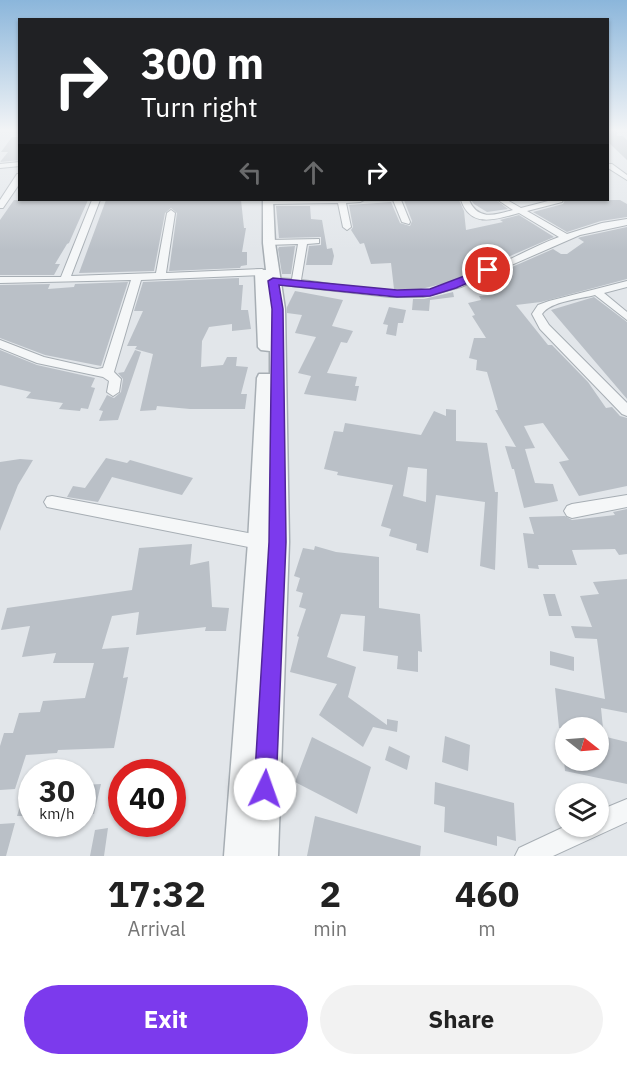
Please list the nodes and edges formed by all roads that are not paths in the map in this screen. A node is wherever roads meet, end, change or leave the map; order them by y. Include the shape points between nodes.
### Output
1 (18, 179) edge
2 (18, 191) edge
3 (10, 192) junction
4 (0, 195) edge
5 (96, 201) edge
6 (265, 201) edge
7 (265, 201) edge
8 (341, 201) edge
9 (397, 201) edge
10 (465, 201) edge
11 (504, 201) edge
12 (556, 201) edge
13 (0, 206) edge
14 (521, 211) junction
15 (171, 213) dead end
16 (406, 222) dead end
17 (627, 222) edge
18 (347, 227) dead end
19 (568, 238) junction
20 (316, 241) dead end
21 (303, 242) junction
22 (269, 243) junction
23 (161, 275) junction
24 (137, 276) junction
25 (268, 277) junction
26 (0, 280) edge
27 (65, 280) junction
28 (296, 283) junction
29 (627, 284) edge
30 (597, 292) junction
31 (627, 317) edge
32 (0, 344) edge
33 (106, 373) junction
34 (113, 392) dead end
35 (271, 407) junction
36 (627, 411) edge
37 (627, 501) edge
38 (52, 502) dead end
39 (572, 511) dead end
40 (259, 542) junction
41 (627, 810) edge
42 (609, 818) edge
43 (568, 837) edge
44 (240, 856) edge
45 (262, 856) edge
46 (527, 856) edge

1 - 3 street
2 - 3 street
3 - 4 street
3 - 13 street
5 - 27 street
6 - 22 street
7 - 25 street
8 - 18 street
9 - 16 street
10 - 14 street via 468,208 488,219
11 - 14 street
12 - 14 street
14 - 19 street
15 - 23 street
17 - 19 street
19 - 28 street via 430,292 397,294
20 - 21 street
21 - 22 street
21 - 28 street
22 - 25 street
23 - 24 street
23 - 25 street
24 - 27 street
24 - 33 street
25 - 28 street
25 - 35 street via 278,309
26 - 27 street
29 - 30 street
30 - 31 street
30 - 36 street via 542,307 537,314 544,327
32 - 33 street via 41,360
33 - 34 street via 115,379
35 - 40 street
35 - 45 street via 278,542
37 - 39 street
38 - 40 street
40 - 44 street
41 - 42 street
43 - 46 street

